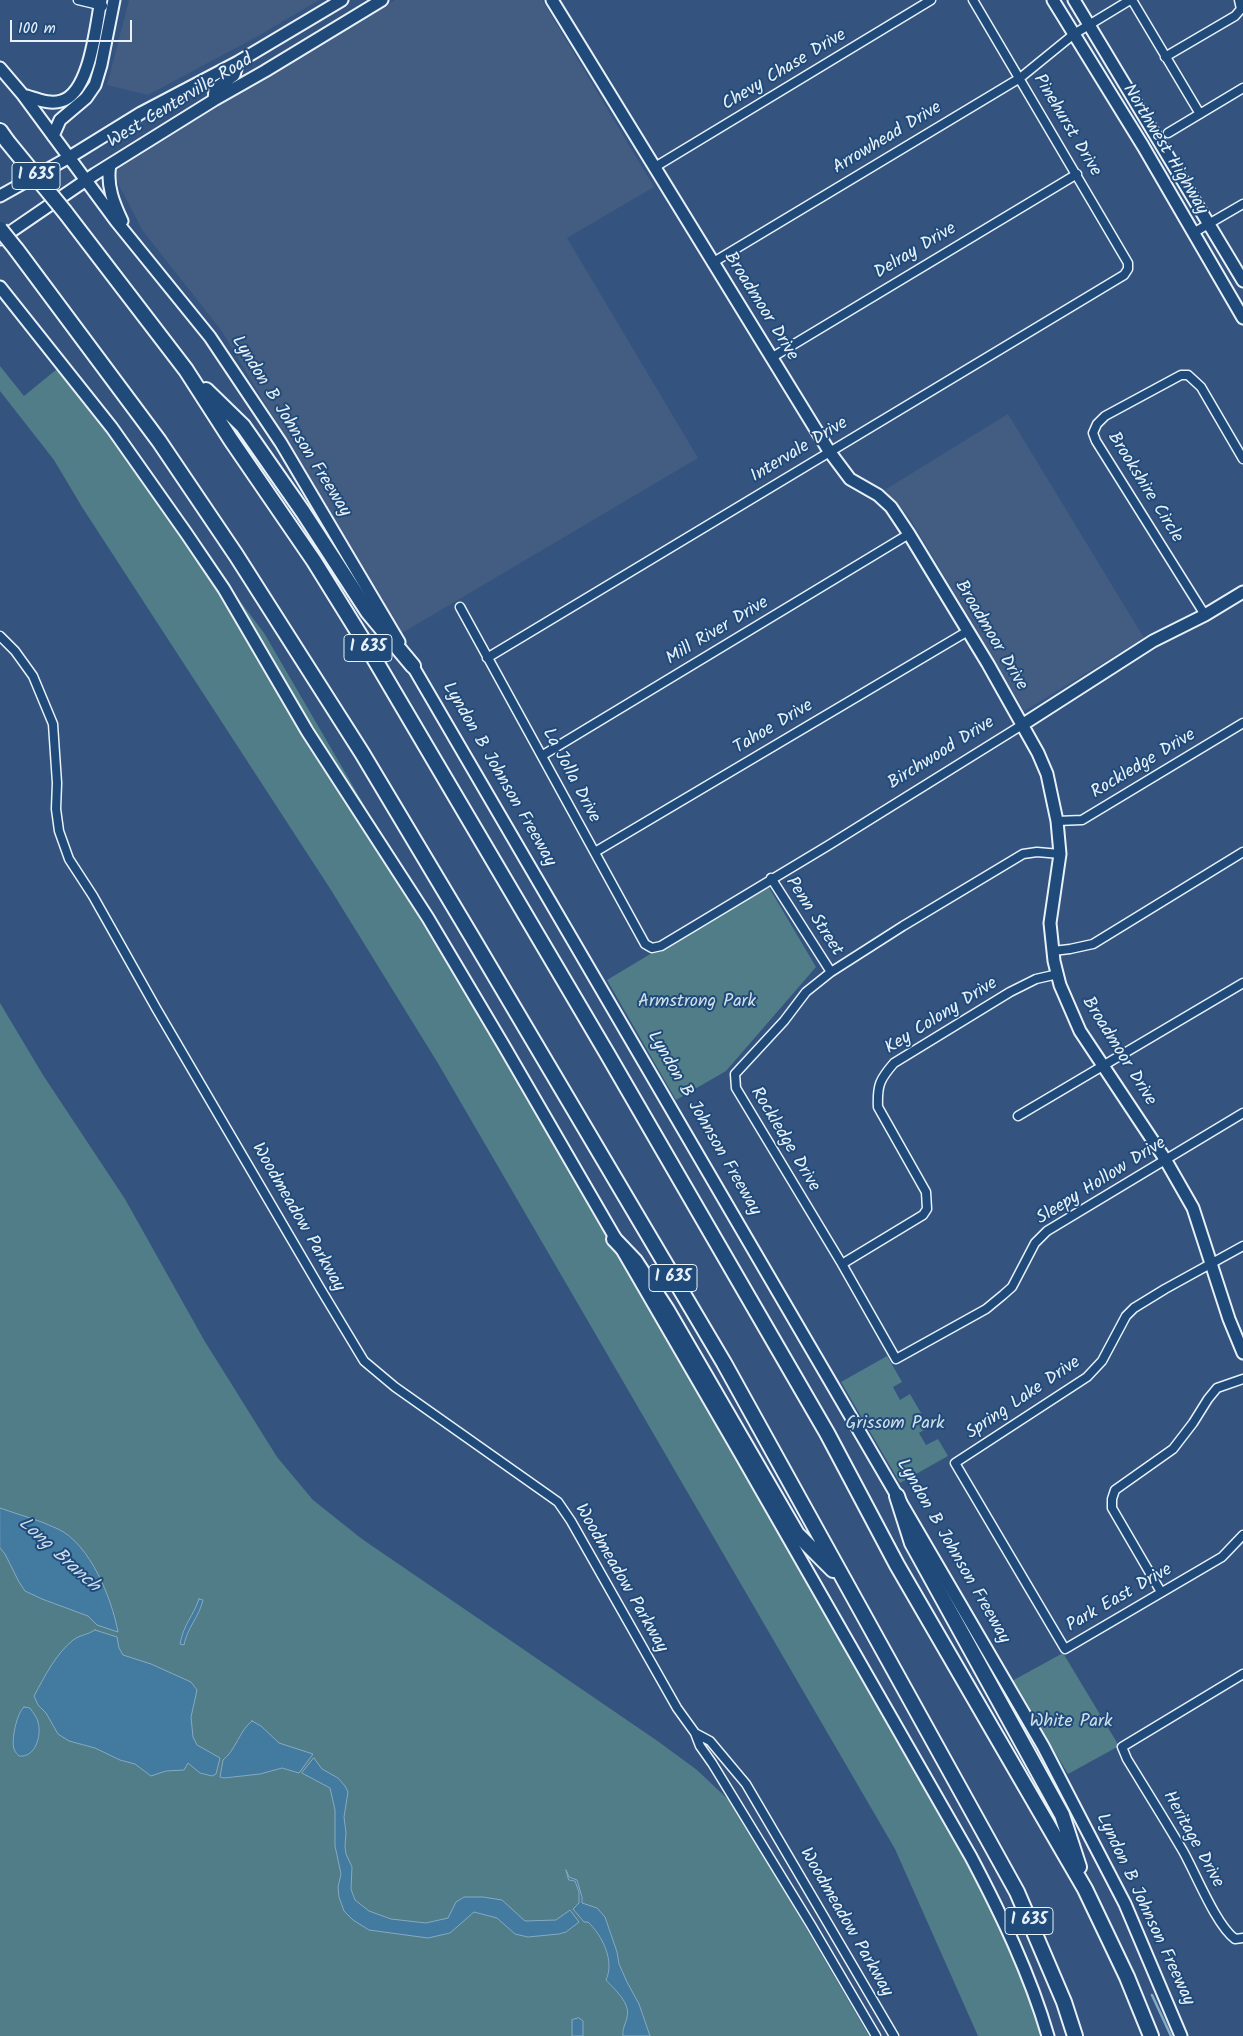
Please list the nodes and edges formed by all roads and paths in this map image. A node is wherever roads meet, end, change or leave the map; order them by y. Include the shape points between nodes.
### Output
1 (78, 0) edge
2 (342, 0) edge
3 (382, 0) edge
4 (552, 0) edge
5 (930, 0) edge
6 (973, 0) edge
7 (1053, 0) edge
8 (1074, 0) edge
9 (1131, 0) edge
10 (1238, 0) edge
11 (101, 3) edge
12 (113, 4) edge
13 (1089, 25) junction
14 (1074, 34) junction
15 (1165, 56) junction
16 (238, 62) junction
17 (0, 68) edge
18 (1020, 78) junction
19 (1243, 88) edge
20 (23, 95) junction
21 (214, 100) junction
22 (1200, 114) junction
23 (1168, 133) dead end
24 (4, 136) edge
25 (53, 136) junction
26 (68, 158) junction
27 (110, 165) junction
28 (655, 167) junction
29 (1077, 174) junction
30 (86, 180) junction
31 (0, 196) edge
32 (1243, 204) edge
33 (1209, 224) junction
34 (0, 229) edge
35 (1192, 233) junction
36 (127, 234) junction
37 (0, 239) edge
38 (712, 263) junction
39 (1128, 269) joint
40 (1243, 281) edge
41 (0, 288) edge
42 (1243, 318) edge
43 (771, 358) junction
44 (186, 370) junction
45 (829, 451) junction
46 (1243, 459) edge
47 (909, 534) junction
48 (1243, 592) edge
49 (460, 608) dead end
50 (1205, 615) junction
51 (968, 631) junction
52 (0, 636) edge
53 (487, 658) junction
54 (413, 666) junction
55 (1243, 723) edge
56 (1022, 725) junction
57 (543, 755) junction
58 (1058, 821) junction
59 (595, 852) junction
60 (1243, 852) edge
61 (1060, 854) junction
62 (771, 878) junction
63 (660, 946) joint
64 (1053, 951) junction
65 (831, 972) junction
66 (1058, 974) junction
67 (1243, 983) edge
68 (1104, 1067) junction
69 (1243, 1113) edge
70 (1018, 1116) dead end
71 (1165, 1159) junction
72 (614, 1238) junction
73 (1243, 1246) edge
74 (842, 1264) junction
75 (1211, 1264) junction
76 (1243, 1353) edge
77 (896, 1359) joint
78 (1243, 1379) edge
79 (955, 1463) joint
80 (897, 1496) junction
81 (1243, 1535) edge
82 (846, 1582) junction
83 (1161, 1592) junction
84 (1243, 1674) edge
85 (695, 1733) junction
86 (1086, 1889) junction
87 (1243, 1938) edge
88 (876, 2036) edge
89 (894, 2036) edge
90 (1048, 2036) edge
91 (1075, 2036) edge
92 (1151, 2036) edge
93 (1181, 2036) edge

1 - 11 street
2 - 16 main road, West Centerville Road
3 - 21 main road, West Centerville Road
4 - 28 main road, Broadmoor Drive
5 - 28 street, Chevy Chase Drive
6 - 18 street, Pinehurst Drive
7 - 14 main road, Northwest Highway
8 - 13 main road, Northwest Highway
9 - 13 street, Arrowhead Drive
9 - 15 street
10 - 15 street via 1241,9 1235,16
11 - 12 street
11 - 20 main road via 87,68 79,88 70,98 60,102
12 - 25 main road via 94,85 86,98 60,120
13 - 14 street, Arrowhead Drive
13 - 33 main road, Northwest Highway
14 - 18 street, Arrowhead Drive
14 - 35 main road, Northwest Highway
15 - 22 street
16 - 21 main road via 234,75 214,89
16 - 26 main road, West Centerville Road via 141,113
17 - 20 main road, Lyndon B Johnson Freeway
18 - 29 street, Pinehurst Drive
18 - 38 street, Arrowhead Drive
19 - 22 street
20 - 25 main road, Lyndon B Johnson Freeway
21 - 27 main road, West Centerville Road
22 - 23 street
24 - 44 highway, I 635, bridge
25 - 26 main road, Lyndon B Johnson Freeway
26 - 30 main road, Lyndon B Johnson Freeway
26 - 31 main road, West Centerville Road
27 - 30 main road, West Centerville Road
27 - 36 main road via 110,190
28 - 38 main road, Broadmoor Drive
29 - 39 street, Pinehurst Drive via 1128,262
29 - 43 street, Delray Drive
30 - 36 main road, Lyndon B Johnson Freeway
30 - 37 main road, West Centerville Road
32 - 33 street
33 - 35 street
33 - 40 main road, Northwest Highway
34 - 82 highway, I 635, bridge via 159,441 362,752 724,1363
35 - 42 main road, Northwest Highway
36 - 54 main road, Lyndon B Johnson Freeway via 210,337 281,443
38 - 43 main road, Broadmoor Drive
39 - 45 street, Intervale Drive via 1124,275 1082,301
41 - 72 main road via 112,428 224,589 308,731 428,918
43 - 45 main road, Broadmoor Drive
44 - 54 highway via 243,426 368,612
44 - 86 highway, I 635 via 314,561 548,952
45 - 47 main road, Broadmoor Drive via 850,479 878,495 891,507
45 - 53 street, Intervale Drive
46 - 50 street, Brookshire Circle via 1201,387 1188,375 1181,375 1105,416 1093,433
47 - 51 main road, Broadmoor Drive
47 - 57 street, Mill River Drive
48 - 50 main road, Birchwood Drive
49 - 53 street, La Jolla Drive
50 - 56 main road, Birchwood Drive via 1154,641
51 - 56 main road, Broadmoor Drive
51 - 59 street, Tahoe Drive
52 - 85 street, Woodmeadow Parkway via 33,676 53,724 56,809 59,831 69,859 364,1361 395,1387 558,1502 678,1710
53 - 57 street, La Jolla Drive
54 - 80 main road, Lyndon B Johnson Freeway
55 - 58 street, Rockledge Drive via 1082,820
56 - 58 main road, Broadmoor Drive via 1047,774
56 - 62 street, Birchwood Drive
57 - 59 street, La Jolla Drive
58 - 61 main road, Broadmoor Drive
59 - 63 street, La Jolla Drive via 645,944 652,948
60 - 64 street via 1093,944
61 - 64 main road, Broadmoor Drive via 1050,923
61 - 65 street, Rockledge Drive via 1023,854
62 - 63 street, Birchwood Drive
62 - 65 street, Penn Street
64 - 66 main road, Broadmoor Drive
65 - 74 street, Rockledge Drive via 806,992 736,1074 736,1088
66 - 68 main road, Broadmoor Drive via 1073,1018
66 - 74 street, Key Colony Drive via 1036,979 1010,992 894,1063 881,1078 877,1091 878,1107 926,1192 927,1209 923,1216
67 - 68 street
68 - 70 street
68 - 71 main road, Broadmoor Drive
69 - 71 street, Sleepy Hollow Drive
71 - 75 main road, Broadmoor Drive via 1193,1208
71 - 77 street, Sleepy Hollow Drive via 1048,1231 1035,1242 1012,1287 986,1309
72 - 82 highway via 636,1262 667,1310 797,1534
72 - 90 main road via 971,1856 1014,1946
73 - 75 street, Spring Lake Drive
74 - 77 street, Rockledge Drive
75 - 76 main road, Broadmoor Drive
75 - 79 street, Spring Lake Drive via 1165,1289 1126,1316 1102,1361 1087,1377
78 - 83 street via 1217,1388 1174,1449 1115,1490 1112,1508
79 - 83 street, Park East Drive via 1065,1649
80 - 86 highway via 912,1543 1062,1815
80 - 93 main road, Lyndon B Johnson Freeway via 1043,1746 1125,1904
81 - 83 street, Park East Drive via 1222,1557
82 - 91 highway, I 635 via 1017,1892
84 - 87 street, Heritage Drive via 1122,1746 1228,1934 1236,1939
85 - 88 street, Woodmeadow Parkway
85 - 89 street, Woodmeadow Parkway via 710,1741 746,1784
86 - 92 highway, I 635

